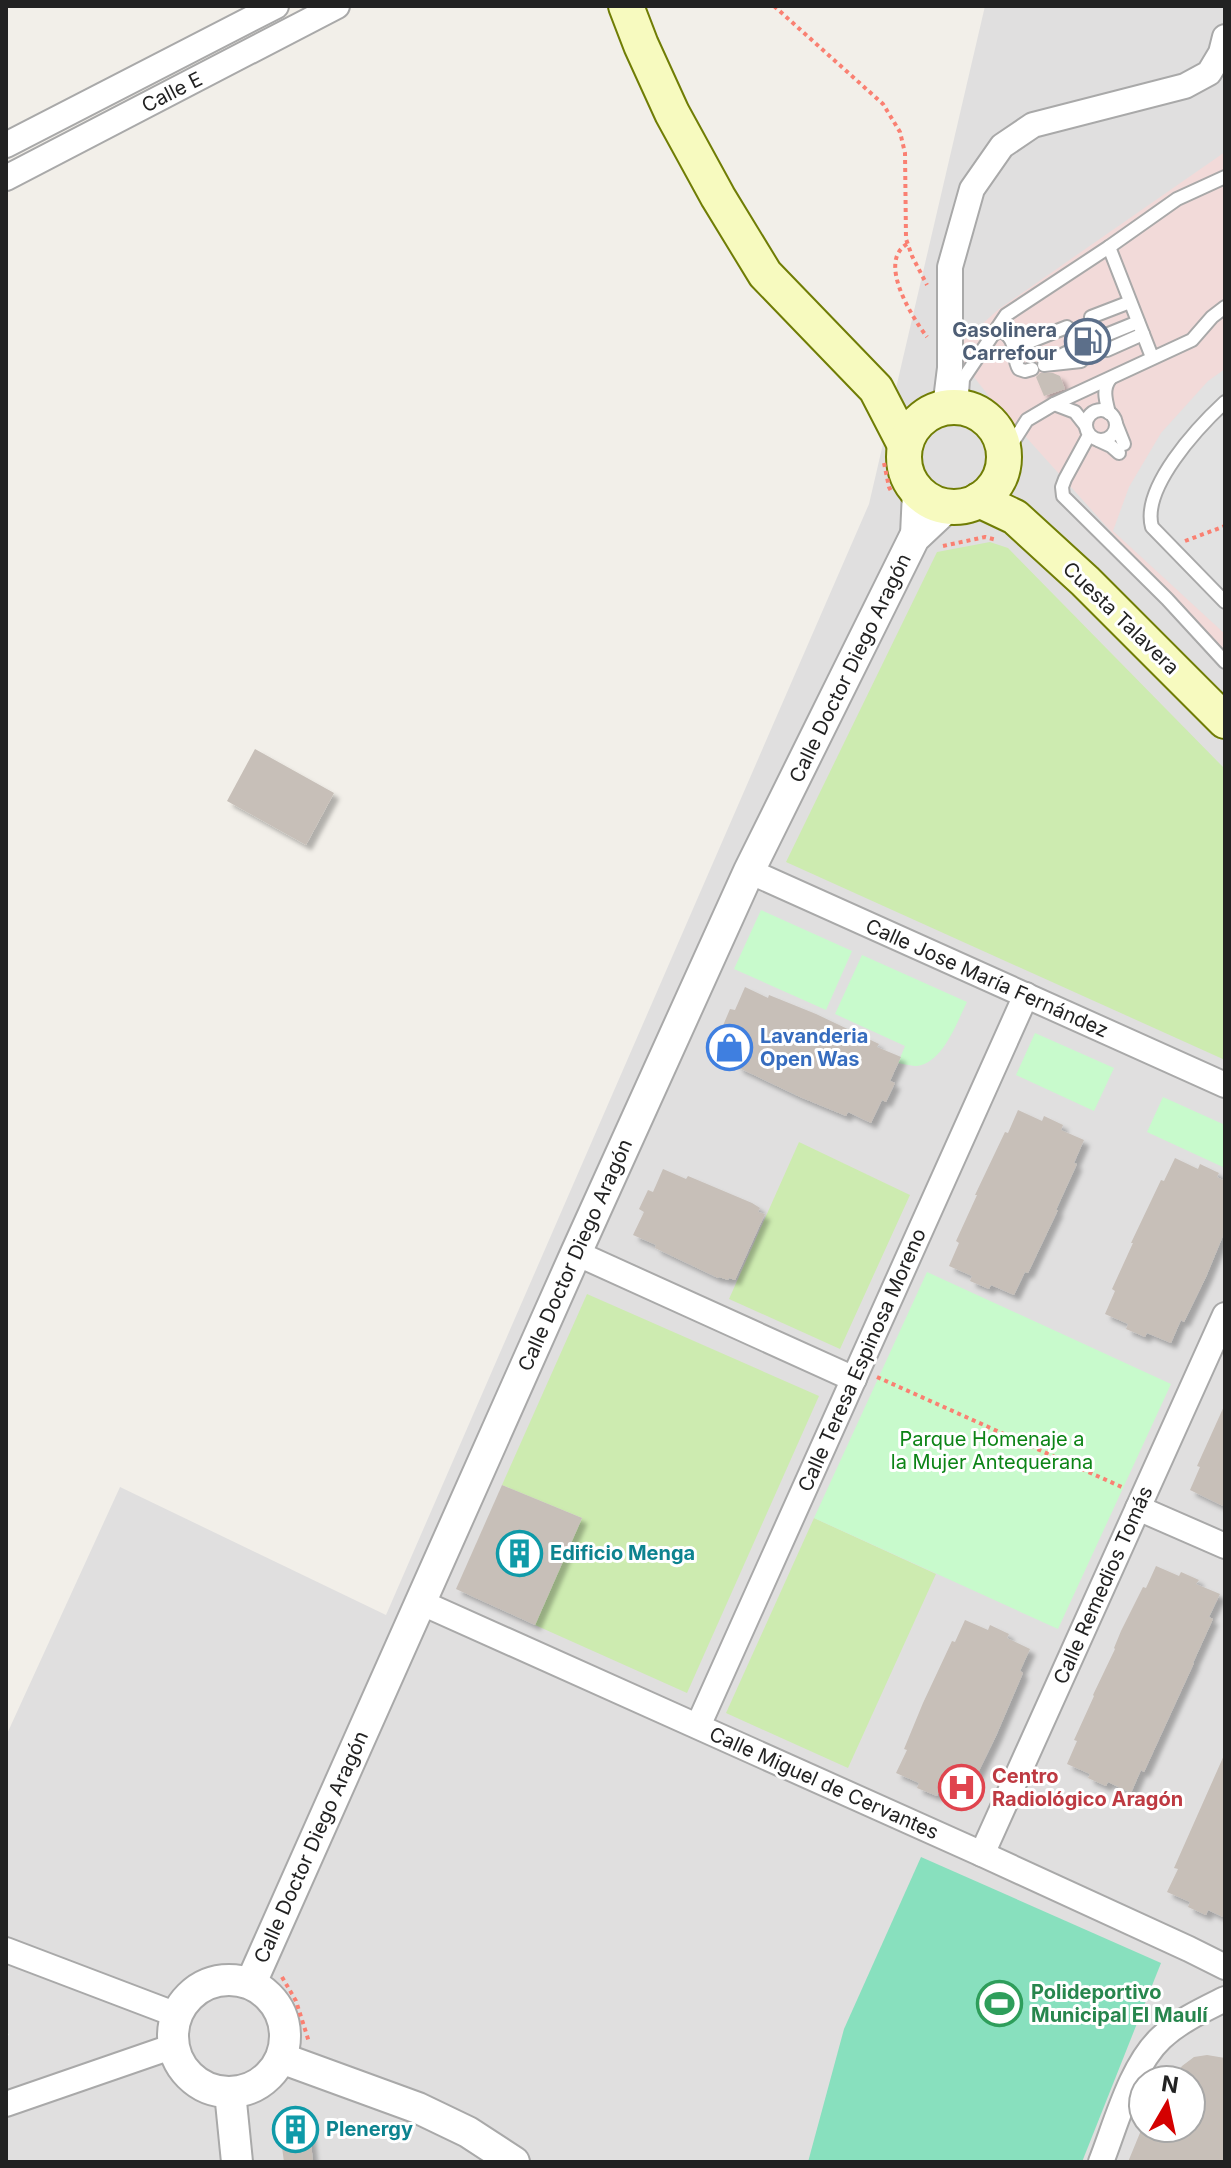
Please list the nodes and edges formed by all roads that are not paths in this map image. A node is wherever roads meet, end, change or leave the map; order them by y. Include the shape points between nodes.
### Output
1 (276, 6) edge
2 (337, 6) edge
3 (626, 6) edge
4 (1225, 37) edge
5 (6, 145) edge
6 (1225, 177) edge
7 (6, 178) edge
8 (1109, 247) junction
9 (1130, 302) junction
10 (1225, 307) edge
11 (1091, 317) dead end
12 (1067, 327) dead end
13 (1140, 328) junction
14 (993, 334) junction
15 (1009, 337) junction
16 (1101, 337) dead end
17 (1076, 348) dead end
18 (1107, 350) dead end
19 (1152, 357) junction
20 (1081, 361) dead end
21 (1038, 367) junction
22 (1113, 376) junction
23 (876, 389) junction
24 (1225, 402) edge
25 (1054, 404) junction
26 (947, 409) junction
27 (1113, 419) junction
28 (1090, 433) junction
29 (905, 445) junction
30 (970, 486) junction
31 (1225, 602) edge
32 (1225, 662) edge
33 (1225, 721) edge
34 (749, 871) junction
35 (1026, 995) junction
36 (1225, 1085) edge
37 (576, 1253) junction
38 (1225, 1315) edge
39 (856, 1374) junction
40 (1141, 1502) junction
41 (1225, 1546) edge
42 (420, 1602) junction
43 (698, 1726) junction
44 (982, 1854) junction
45 (6, 1950) edge
46 (1225, 1967) edge
47 (251, 1983) junction
48 (1225, 1999) edge
49 (177, 2015) junction
50 (174, 2046) junction
51 (281, 2058) junction
52 (230, 2092) junction
53 (6, 2104) edge
54 (237, 2162) edge
55 (514, 2162) edge
56 (1101, 2162) edge

1 - 5 street, Calle E
2 - 7 street, Calle E
3 - 23 main road via 672,113 765,274
4 - 26 street via 1209,73 1185,86 1033,125 1002,146 972,189 950,267
6 - 8 lane via 1177,199
8 - 9 lane
8 - 14 lane via 1006,315
9 - 11 lane
9 - 13 lane
10 - 19 lane via 1192,340
12 - 15 lane via 1029,342
13 - 16 lane
13 - 18 lane
13 - 19 lane
14 - 15 lane via 1002,331
14 - 26 lane
15 - 21 lane via 1019,369
17 - 21 lane
19 - 22 lane
20 - 21 lane
22 - 25 lane
22 - 27 lane via 1105,390
23 - 26 main road
23 - 29 main road
24 - 31 lane via 1184,444 1156,491 1150,512 1152,527
25 - 28 lane via 1075,412
25 - 30 lane via 1027,420
26 - 29 main road via 922,419
26 - 30 main road via 976,413 1001,439
27 - 28 lane via 1110,437
27 - 28 lane via 1093,413 1088,417
27 - 28 lane via 1122,448
28 - 32 lane via 1065,479 1063,496
29 - 30 main road via 909,478
30 - 33 main road, Cuesta Talavera via 1015,517 1085,581
30 - 34 street, Calle Doctor Diego Aragón via 916,535
34 - 35 street, Calle Jose María Fernández
34 - 37 street, Calle Doctor Diego Aragón
35 - 36 street, Calle Jose María Fernández
35 - 39 street, Calle Teresa Espinosa Moreno
37 - 39 street
37 - 42 street, Calle Doctor Diego Aragón
38 - 40 street, Calle Remedios Tomás
39 - 43 street, Calle Teresa Espinosa Moreno
40 - 41 street
40 - 44 street, Calle Remedios Tomás
42 - 43 street, Calle Miguel de Cervantes
42 - 47 street, Calle Doctor Diego Aragón
43 - 44 street, Calle Miguel de Cervantes
44 - 46 street, Calle Miguel de Cervantes
45 - 49 street
47 - 49 street via 214,1982 197,1990
47 - 51 street via 277,2006 284,2023
48 - 56 street via 1182,2021 1139,2066
49 - 50 street
50 - 52 street via 194,2079
50 - 53 street
51 - 52 street via 261,2083
51 - 55 street via 418,2108
52 - 54 street

